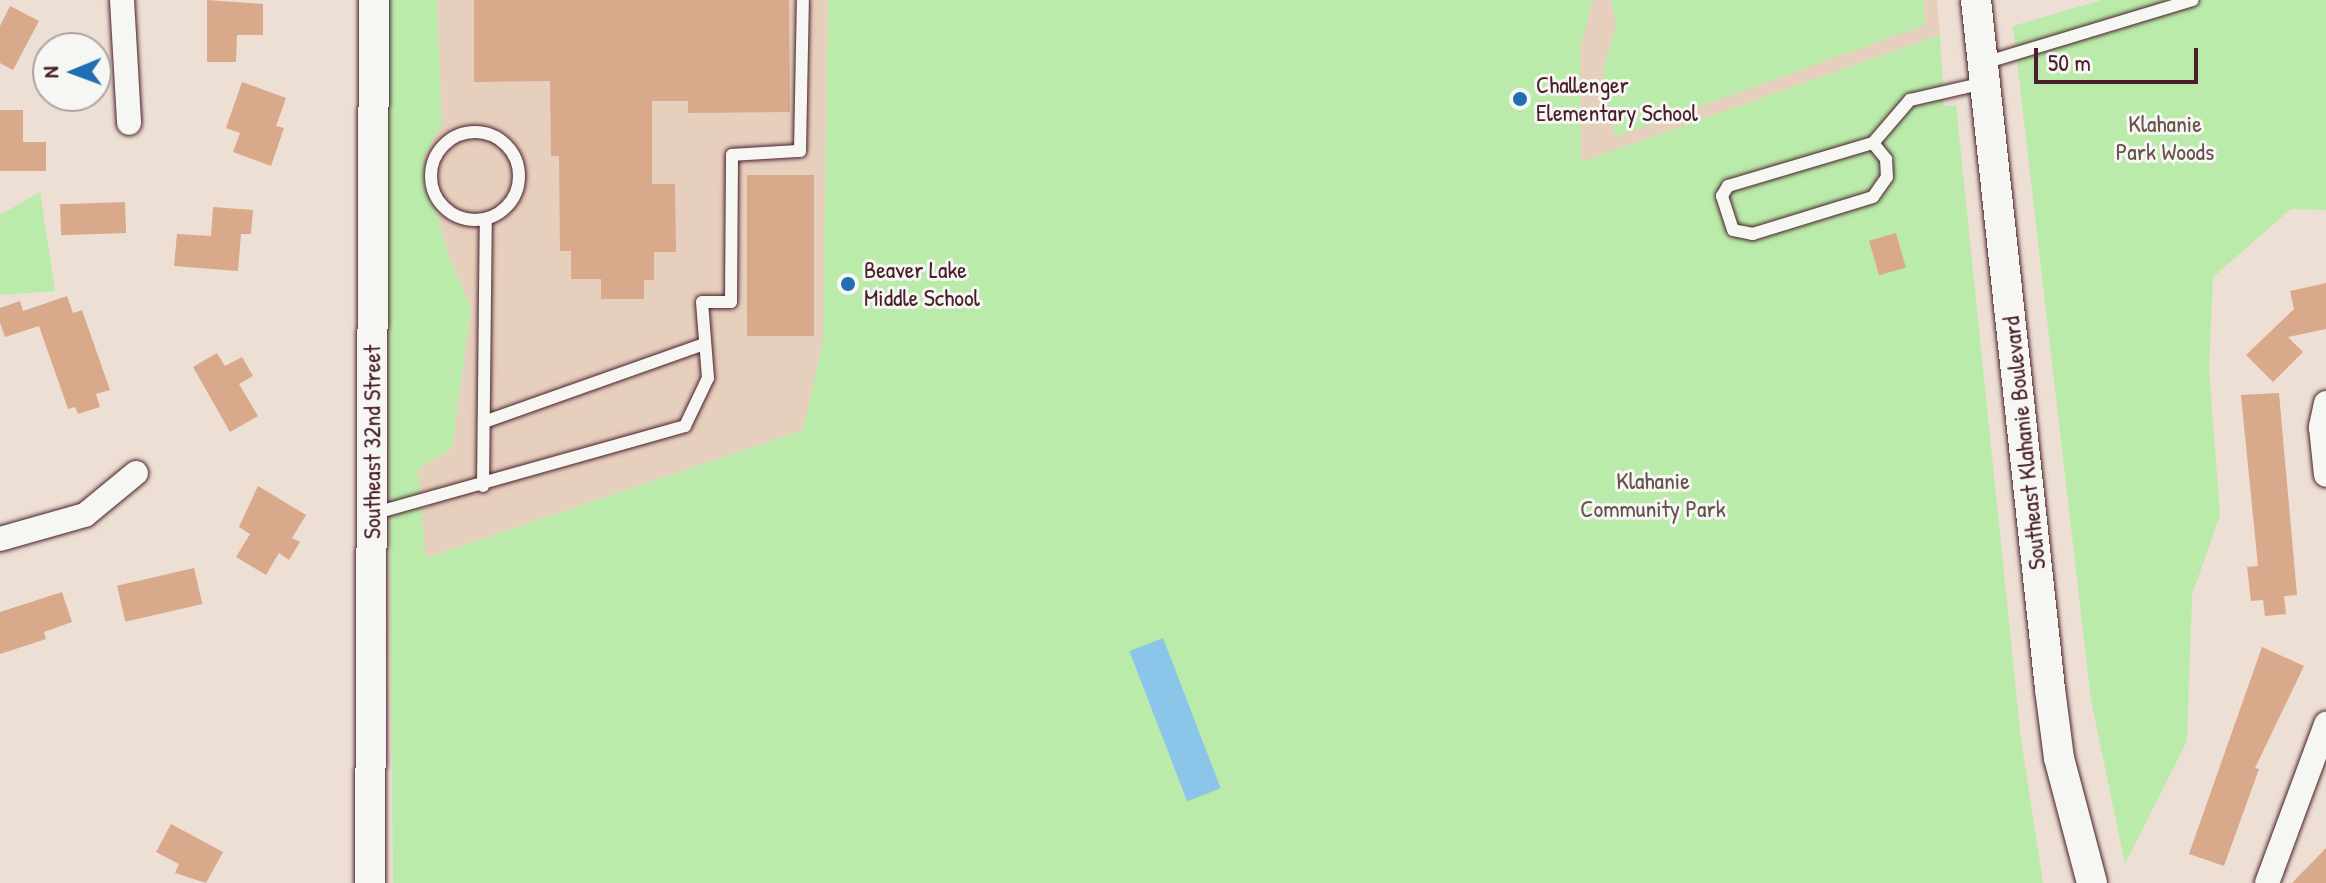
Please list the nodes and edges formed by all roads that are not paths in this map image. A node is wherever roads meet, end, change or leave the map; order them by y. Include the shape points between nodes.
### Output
1 (122, 0) edge
2 (374, 0) edge
3 (803, 0) edge
4 (1976, 0) edge
5 (2193, 0) edge
6 (1986, 72) junction
7 (129, 123) dead end
8 (1873, 143) junction
9 (486, 219) junction
10 (702, 345) junction
11 (2325, 405) edge
12 (484, 422) junction
13 (136, 473) dead end
14 (2326, 475) edge
15 (483, 486) junction
16 (372, 514) junction
17 (0, 539) edge
18 (2326, 724) edge
19 (370, 883) edge
20 (2092, 883) edge
21 (2267, 883) edge

1 - 7 street
2 - 16 street, Southeast 32nd Street
3 - 10 lane via 800,151 732,155 731,302 702,302
4 - 6 street, Southeast Klahanie Boulevard
5 - 6 lane
6 - 8 lane via 1910,100
6 - 20 street, Southeast Klahanie Boulevard via 2059,758
8 - 8 lane via 1728,186 1722,196 1733,230 1753,234 1873,197 1887,177 1886,159
9 - 9 lane via 511,202 519,173 507,145 495,136 466,132 453,137 434,158 432,186 437,199 458,217
9 - 12 lane
10 - 12 lane
10 - 15 lane via 708,378 685,426
11 - 14 street
12 - 15 lane
13 - 17 street via 85,515
15 - 16 lane
16 - 19 street, Southeast 32nd Street
18 - 21 street

